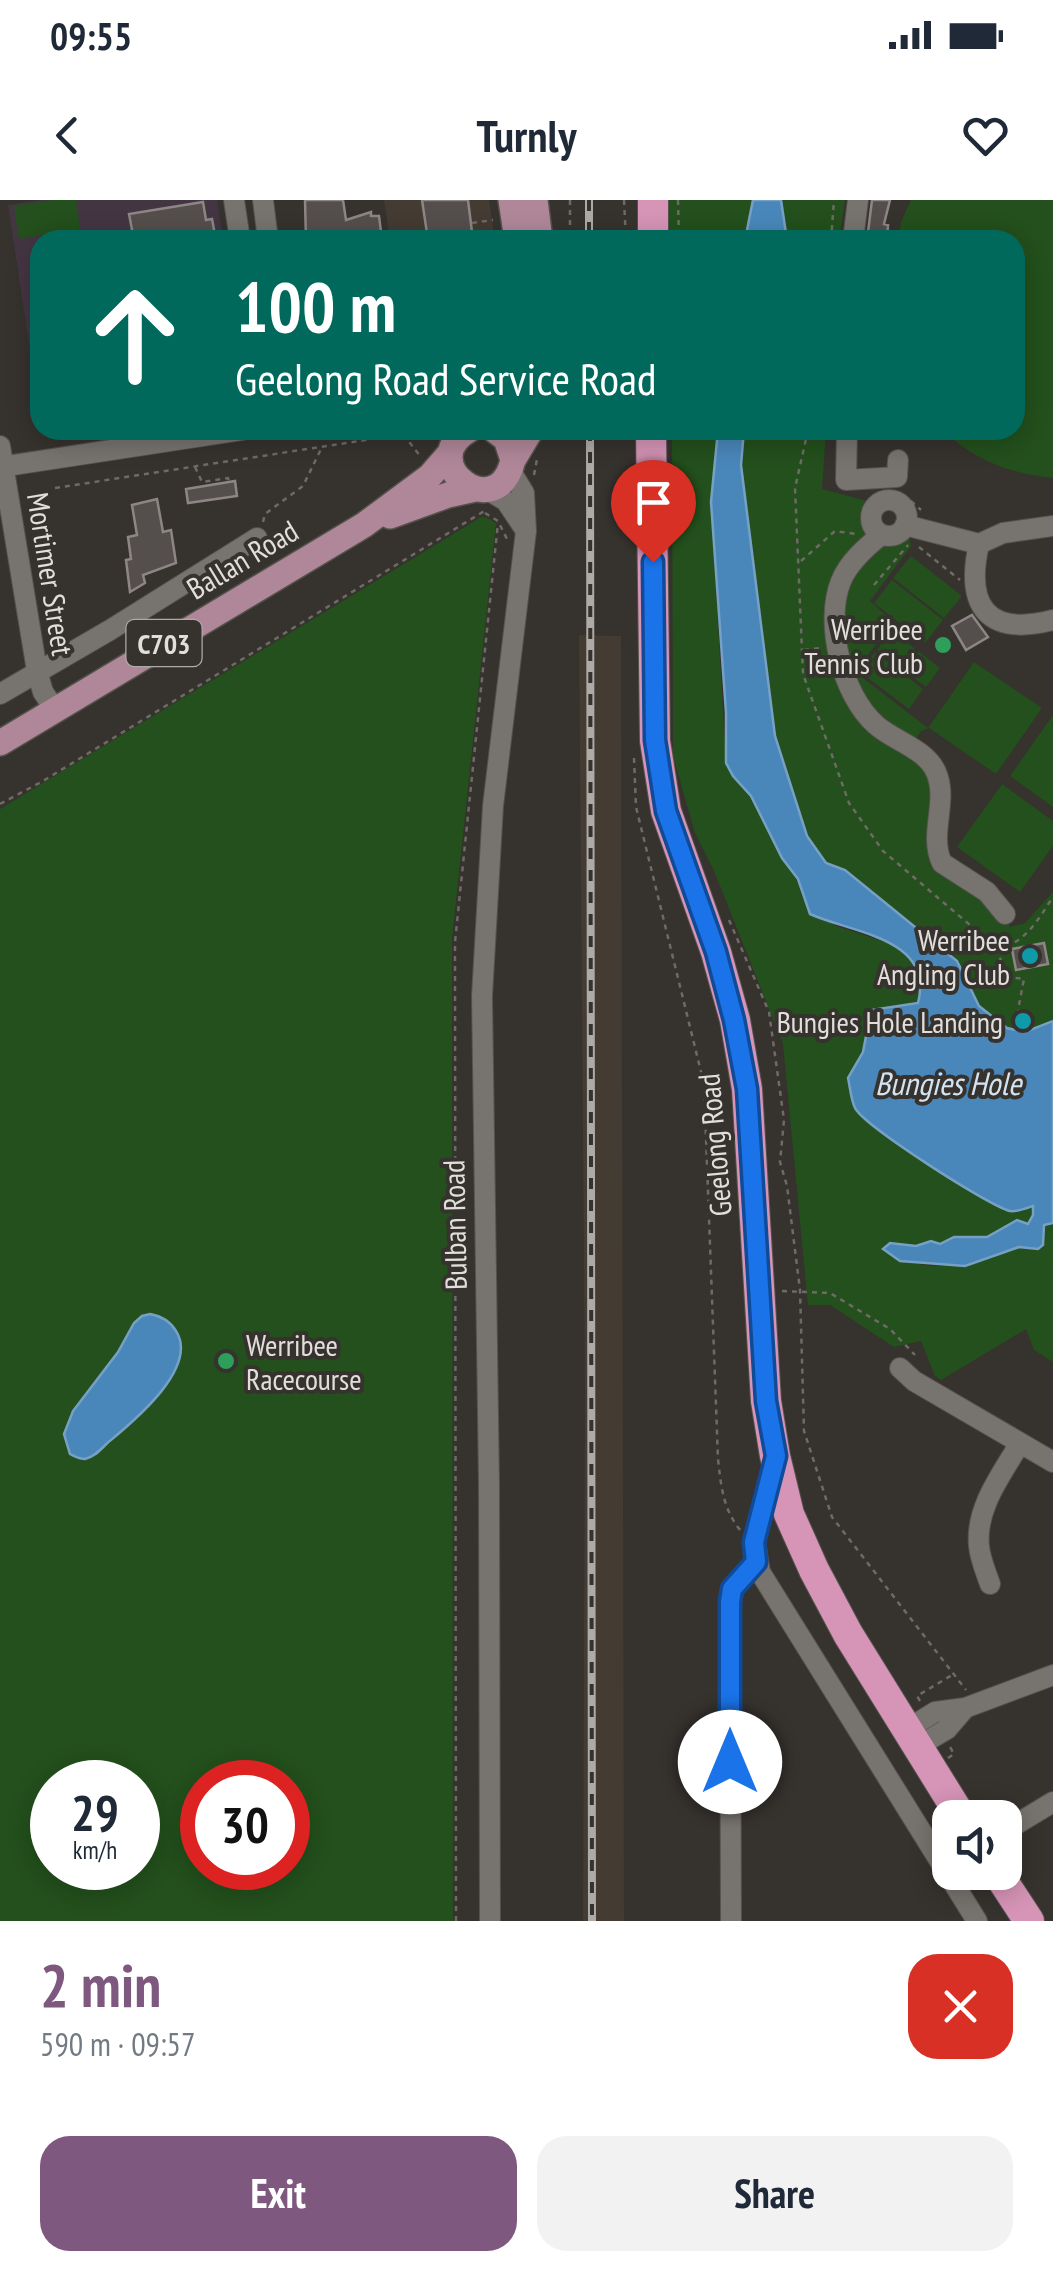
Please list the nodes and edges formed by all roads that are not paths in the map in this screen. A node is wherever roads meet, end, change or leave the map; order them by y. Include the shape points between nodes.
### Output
1 (234, 200) edge
2 (262, 200) edge
3 (535, 200) edge
4 (653, 200) edge
5 (858, 200) edge
6 (503, 210) edge
7 (238, 230) edge
8 (266, 230) edge
9 (524, 230) edge
10 (534, 230) edge
11 (652, 230) edge
12 (854, 230) edge
13 (162, 440) edge
14 (454, 440) edge
15 (506, 440) edge
16 (534, 440) edge
17 (651, 440) edge
18 (847, 440) edge
19 (1, 460) edge
20 (874, 479) junction
21 (500, 488) junction
22 (905, 503) junction
23 (874, 509) junction
24 (364, 525) junction
25 (905, 525) junction
26 (1053, 526) edge
27 (881, 534) junction
28 (257, 538) road end
29 (980, 544) junction
30 (1053, 620) edge
31 (36, 672) junction
32 (0, 694) edge
33 (54, 708) junction
34 (0, 743) edge
35 (1005, 914) dead end
36 (902, 1364) road end
37 (1020, 1444) junction
38 (776, 1456) junction
39 (1053, 1462) edge
40 (755, 1552) junction
41 (990, 1584) dead end
42 (1053, 1675) edge
43 (912, 1738) junction
44 (951, 1800) edge
45 (1053, 1802) edge
46 (1022, 1821) edge
47 (1009, 1890) edge
48 (490, 1921) edge
49 (731, 1921) edge
50 (976, 1921) edge
51 (1029, 1921) edge

1 - 7 street
2 - 8 street
3 - 10 main road
4 - 11 highway
5 - 12 street
6 - 9 main road
13 - 19 street
14 - 21 main road, C703 via 454,473 465,485
14 - 24 main road, Ballan Road / C703 via 430,476
15 - 21 main road
16 - 21 main road
17 - 38 highway, Geelong Road via 655,740 666,811 716,952 747,1089 766,1401
18 - 20 street via 846,480
19 - 31 street, Mortimer Street
20 - 22 street via 897,468 896,492
20 - 23 street
21 - 24 main road, Ballan Road / C703 via 448,495
21 - 48 street, Bulban Road via 526,530 493,806 482,996
22 - 23 street via 888,500
22 - 25 street
23 - 27 street via 871,520
24 - 33 main road, Ballan Road / C703
25 - 27 street via 892,536
25 - 29 street
26 - 29 street
27 - 35 street via 841,581 838,664 860,707 935,770 942,863 987,892
28 - 31 street
29 - 30 street via 974,593 988,615 1014,623
31 - 32 street
31 - 33 street, Mortimer Street
33 - 34 main road, Ballan Road / C703
36 - 37 street via 914,1381
37 - 39 street
37 - 41 street via 980,1524 978,1543
38 - 40 street
38 - 43 highway, Geelong Road via 789,1514 814,1570
40 - 49 street via 730,1602
40 - 50 street via 774,1598
42 - 43 street via 966,1708 947,1729
43 - 44 highway, Geelong Road
45 - 46 street
47 - 51 highway

